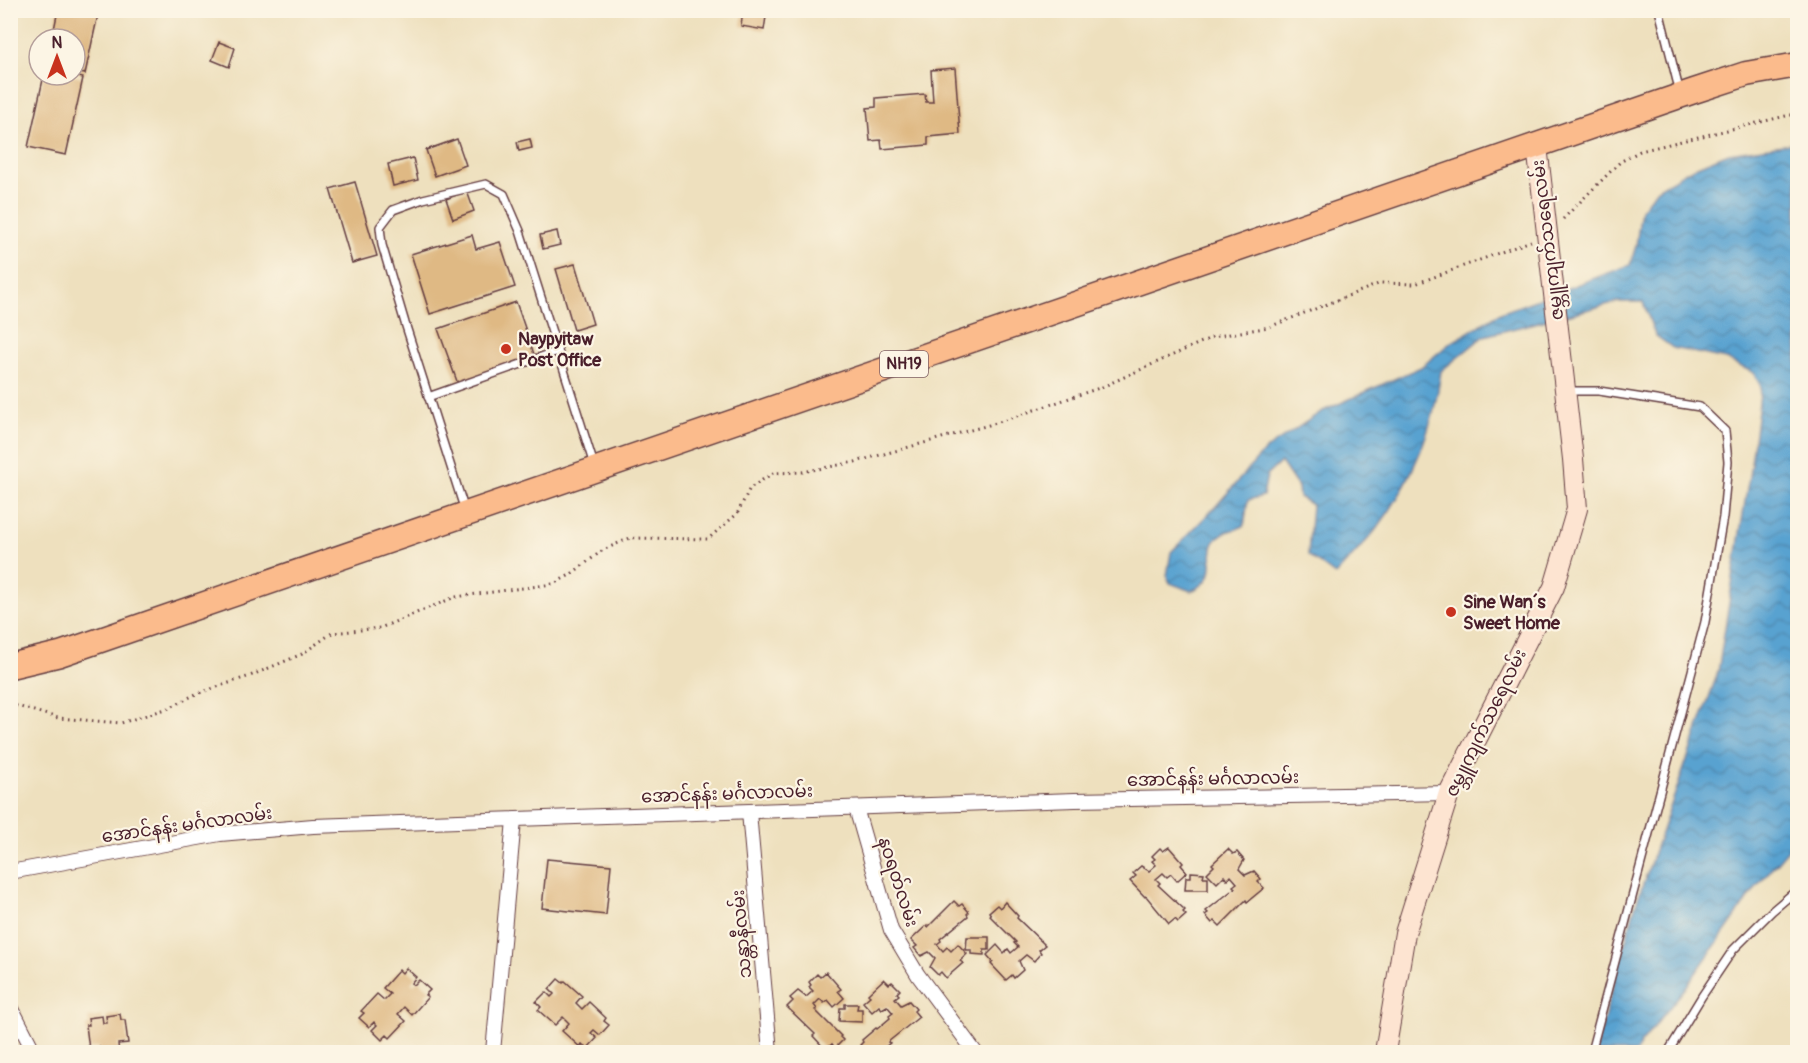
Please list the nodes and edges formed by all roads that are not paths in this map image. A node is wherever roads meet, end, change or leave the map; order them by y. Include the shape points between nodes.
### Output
1 (12, 10) edge
2 (1659, 10) edge
3 (10, 16) edge
4 (1797, 64) edge
5 (1681, 95) junction
6 (1537, 146) junction
7 (558, 351) junction
8 (1565, 391) junction
9 (428, 397) junction
10 (595, 470) junction
11 (466, 514) junction
12 (10, 666) edge
13 (1449, 793) junction
14 (856, 808) junction
15 (749, 812) junction
16 (514, 820) junction
17 (10, 872) edge
18 (1797, 889) edge
19 (10, 1005) edge
20 (34, 1053) edge
21 (493, 1053) edge
22 (770, 1053) edge
23 (975, 1053) edge
24 (1385, 1053) edge
25 (1591, 1053) edge
26 (1668, 1053) edge

1 - 3 lane
2 - 5 lane
4 - 5 highway, NH19 via 1746,74
5 - 6 highway, NH19
6 - 8 main road, ဇမ္ဘူကျက်သရေလမ်း
6 - 10 highway, NH19
7 - 9 lane
7 - 9 lane via 520,231 504,195 486,184 393,210 380,227 385,256
7 - 10 lane
8 - 13 main road, ဇမ္ဘူကျက်သရေလမ်း via 1577,509 1554,587
8 - 25 lane via 1599,391 1700,407 1725,431 1728,462 1705,622
9 - 11 lane
10 - 11 highway, NH19
11 - 12 highway, NH19 via 60,654
13 - 14 street, အောင်နန်း မင်္ဂလာလမ်း
13 - 24 main road, ဇမ္ဘူကျက်သရေလမ်း via 1405,933
14 - 15 street, အောင်နန်း မင်္ဂလာလမ်း
14 - 23 street, နဝရတ်လမ်း via 891,930 918,975
15 - 16 street, အောင်နန်း မင်္ဂလာလမ်း
15 - 22 street, သန္တာနီလမ်း
16 - 17 street, အောင်နန်း မင်္ဂလာလမ်း via 313,826 220,834
16 - 21 street
18 - 26 lane via 1733,950
19 - 20 street

